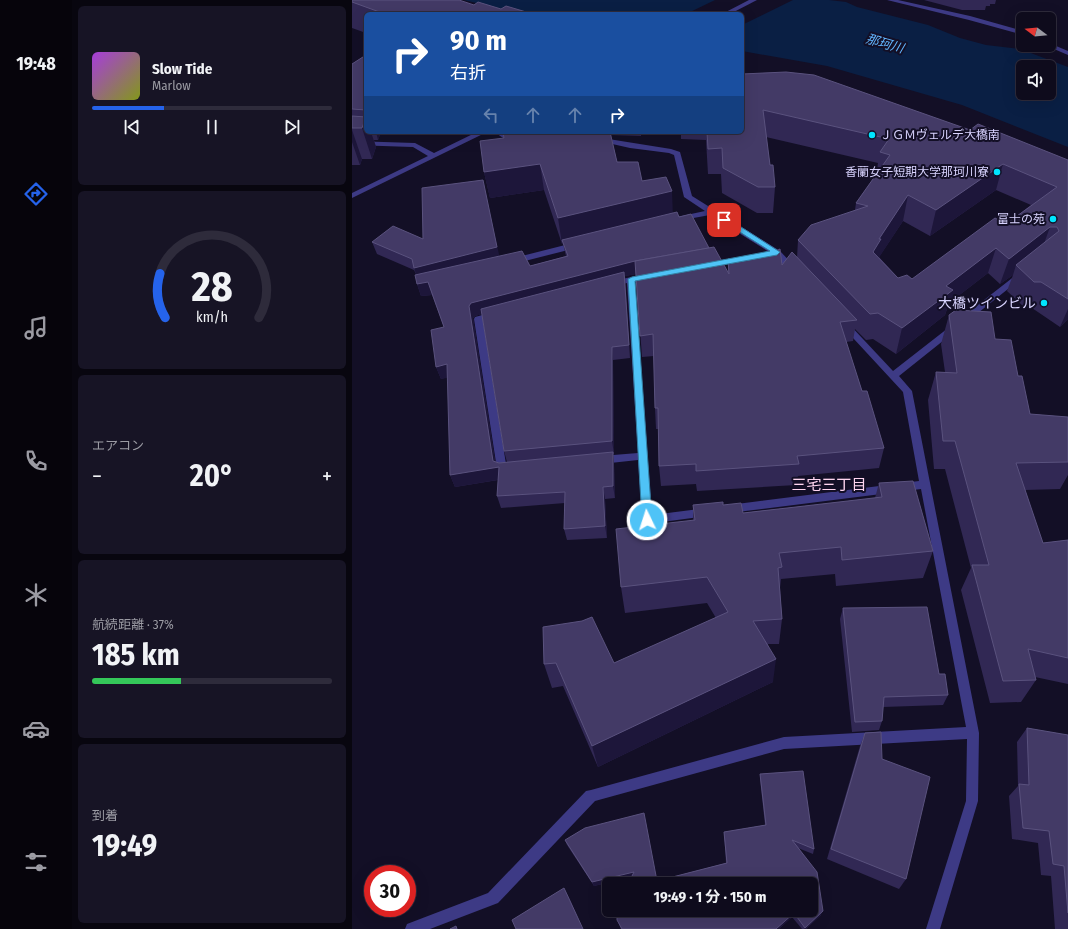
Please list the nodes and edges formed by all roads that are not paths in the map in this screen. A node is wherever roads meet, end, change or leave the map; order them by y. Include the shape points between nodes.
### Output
1 (754, 0) edge
2 (890, 0) edge
3 (729, 12) edge
4 (1016, 31) edge
5 (1056, 48) edge
6 (1068, 53) edge
7 (479, 134) edge
8 (501, 134) edge
9 (586, 137) edge
10 (530, 138) edge
11 (352, 143) edge
12 (433, 156) junction
13 (352, 196) edge
14 (711, 212) junction
15 (673, 221) edge
16 (589, 242) edge
17 (777, 252) junction
18 (505, 263) edge
19 (700, 267) edge
20 (1026, 270) edge
21 (662, 274) edge
22 (632, 279) junction
23 (803, 281) edge
24 (601, 287) edge
25 (501, 313) edge
26 (840, 320) edge
27 (893, 376) junction
28 (643, 456) junction
29 (588, 461) edge
30 (517, 468) edge
31 (925, 484) junction
32 (973, 733) junction
33 (412, 929) edge
34 (933, 929) edge

1 - 3 street
2 - 4 street
5 - 6 street
7 - 12 street
8 - 10 street via 508,139
9 - 14 street via 677,154 688,197
11 - 12 street via 415,145
12 - 13 street
14 - 15 street
14 - 17 street
16 - 18 street
17 - 19 street
17 - 23 street
20 - 27 street
21 - 22 street
22 - 24 street
22 - 28 street
25 - 30 street via 478,319 502,469
26 - 27 street
27 - 31 street via 907,391
28 - 29 street
28 - 31 street via 647,520
31 - 32 street
32 - 33 street via 784,743 591,796 493,898
32 - 34 street via 972,801

